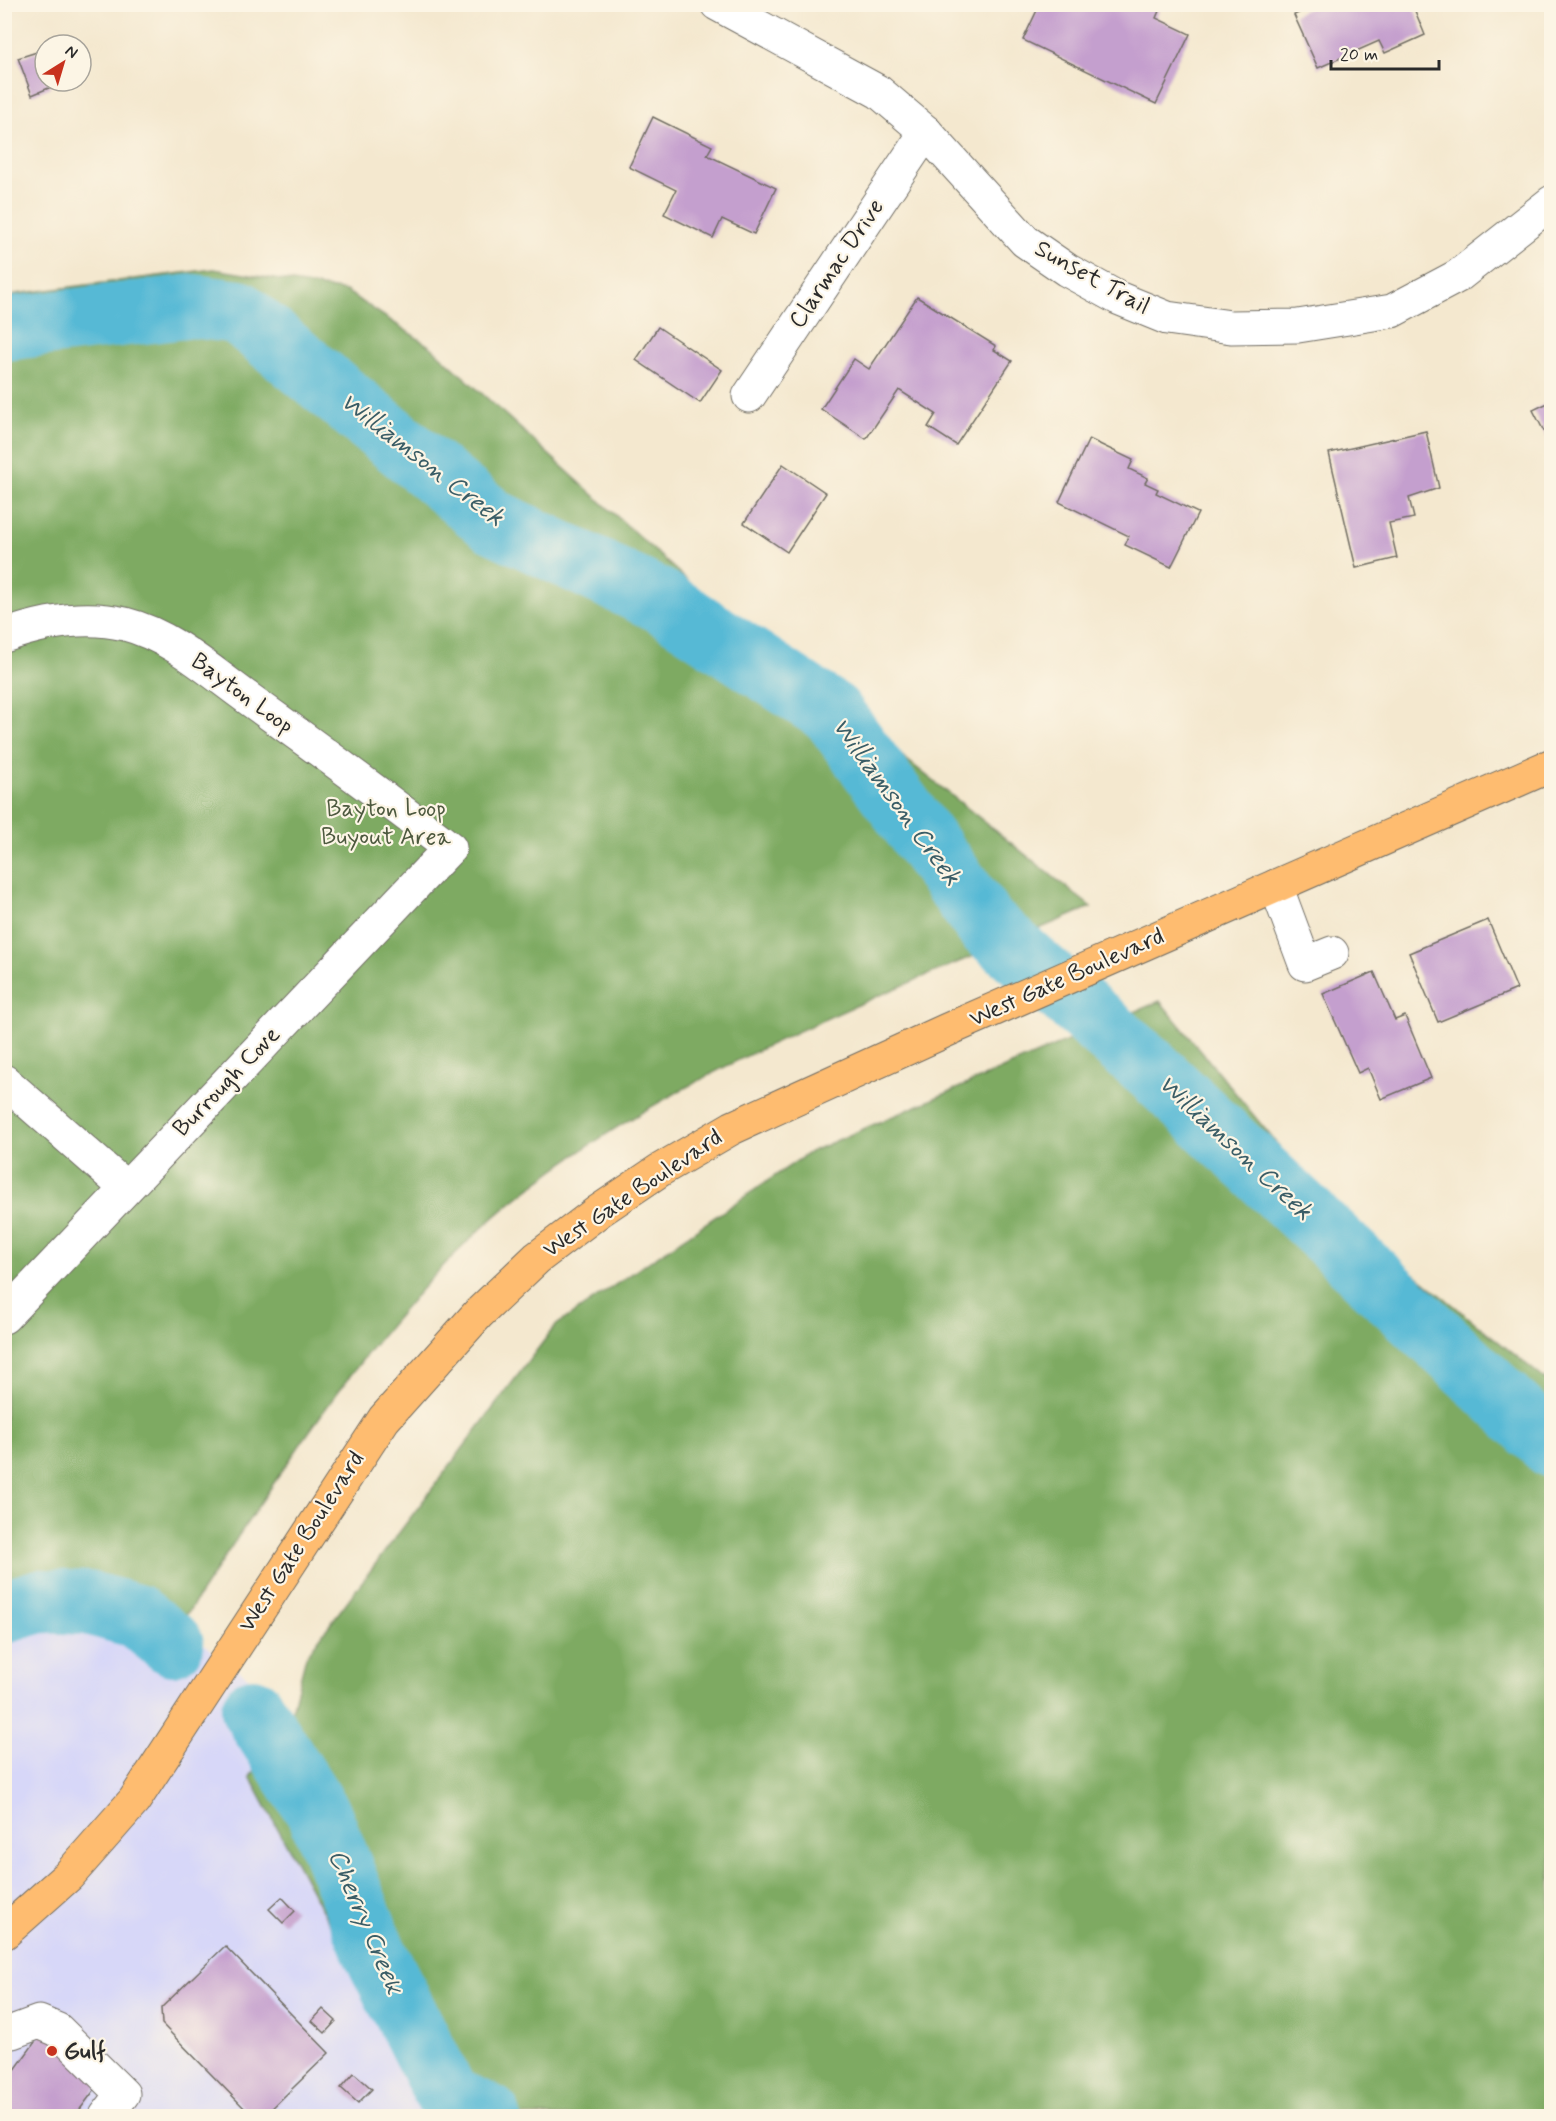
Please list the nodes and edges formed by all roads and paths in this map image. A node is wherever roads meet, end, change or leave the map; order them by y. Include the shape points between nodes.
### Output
1 (717, 4) edge
2 (926, 132) junction
3 (1551, 202) edge
4 (749, 396) dead end
5 (4, 636) edge
6 (1551, 765) edge
7 (450, 848) joint
8 (1276, 886) junction
9 (1307, 963) dead end
10 (4, 1081) edge
11 (126, 1188) junction
12 (4, 1317) edge
13 (4, 1933) edge
14 (12, 2032) dead end
15 (106, 2116) edge

1 - 2 street, Sunset Trail via 879,92
2 - 3 street, Sunset Trail via 1025,241 1068,270 1118,298 1167,318 1231,327 1298,326 1392,311 1458,276
2 - 4 street, Clarmac Drive
5 - 7 street, Bayton Loop via 44,624 84,619 126,624 170,642
6 - 8 main road, West Gate Boulevard
7 - 11 street, Burrough Cove
8 - 9 street
8 - 13 main road, West Gate Boulevard via 732,1128 598,1211 537,1258 478,1314 384,1419 134,1801 69,1876
10 - 11 street
11 - 12 street, Burrough Cove
14 - 15 street via 39,2022 58,2030 123,2094

